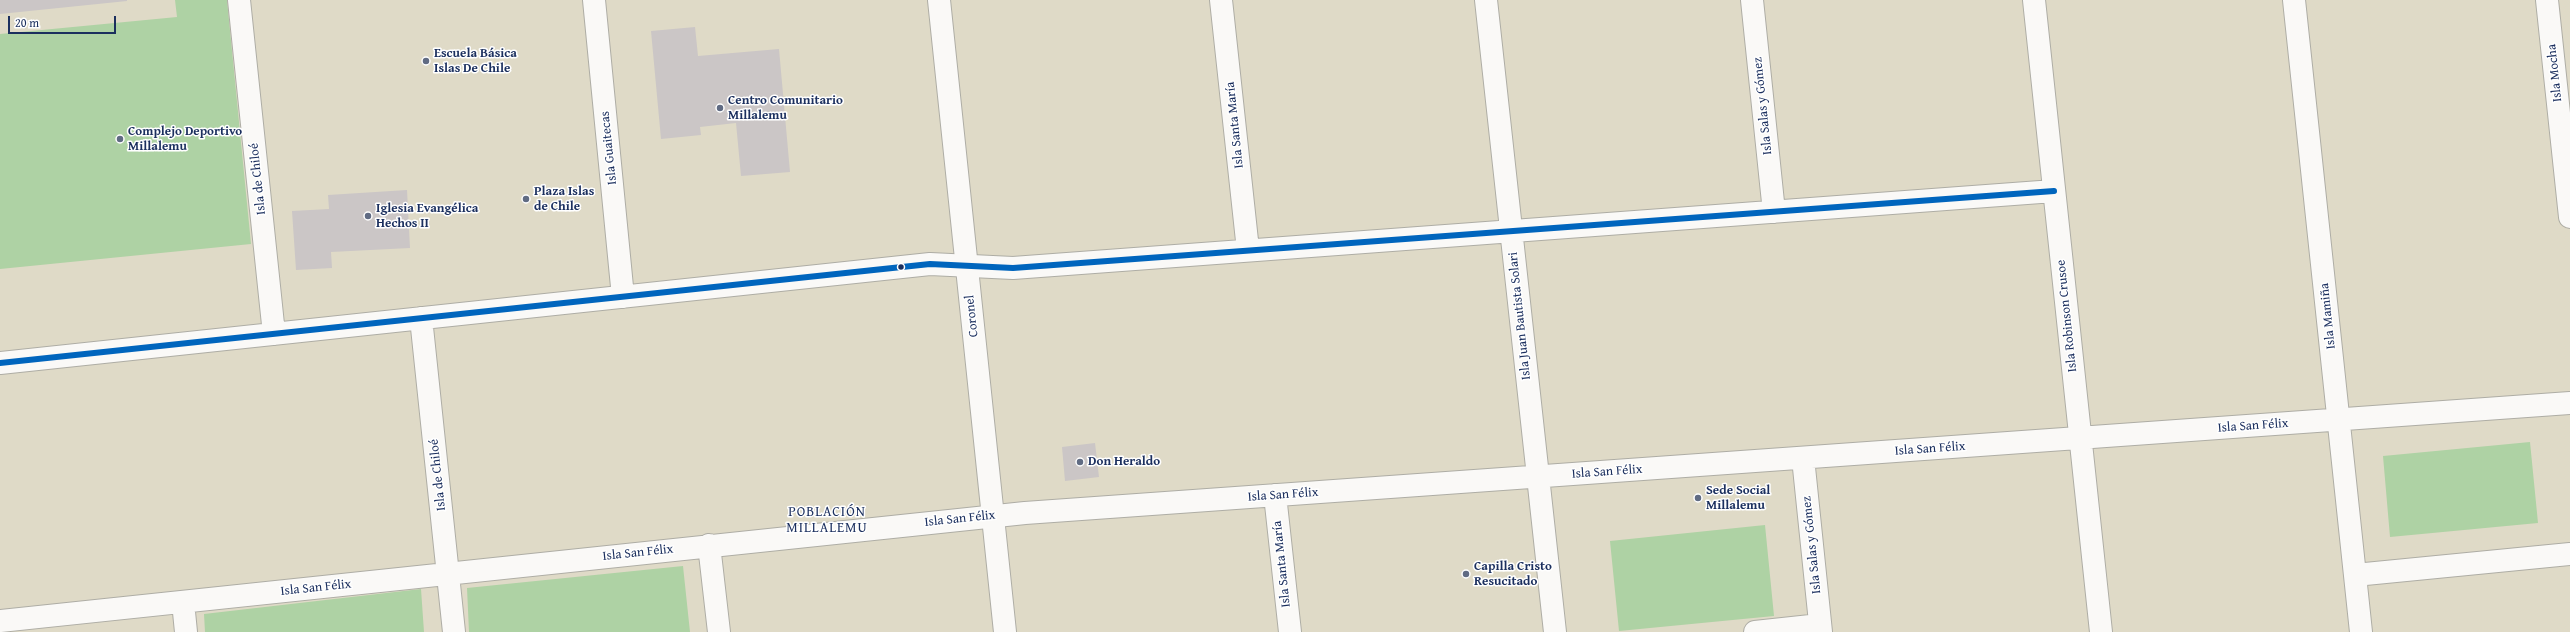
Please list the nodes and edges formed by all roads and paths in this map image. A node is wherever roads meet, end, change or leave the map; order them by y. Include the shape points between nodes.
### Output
1 (240, 0) edge
2 (594, 0) edge
3 (939, 0) edge
4 (1221, 0) edge
5 (1486, 0) edge
6 (1752, 0) edge
7 (2034, 0) edge
8 (2294, 0) edge
9 (2547, 0) edge
10 (2054, 191) junction
11 (1774, 212) junction
12 (2570, 217) edge
13 (1511, 230) junction
14 (1248, 250) junction
15 (966, 266) junction
16 (623, 297) junction
17 (421, 318) junction
18 (274, 334) junction
19 (0, 363) edge
20 (2570, 403) edge
21 (2339, 420) junction
22 (2080, 439) junction
23 (1803, 458) junction
24 (1538, 477) junction
25 (1275, 495) junction
26 (993, 516) junction
27 (709, 545) junction
28 (2570, 554) edge
29 (448, 574) junction
30 (2355, 575) junction
31 (183, 602) junction
32 (0, 621) edge
33 (1821, 629) edge
34 (186, 632) edge
35 (454, 632) edge
36 (718, 632) edge
37 (1005, 632) edge
38 (1290, 632) edge
39 (1555, 632) edge
40 (1755, 632) edge
41 (2101, 632) edge
42 (2361, 632) edge

1 - 18 street, Isla de Chiloé
2 - 16 street, Isla Guaitecas
3 - 15 street, Coronel
4 - 14 street, Isla Santa María
5 - 13 street, Isla Juan Bautista Solari
6 - 11 street, Isla Salas y Gómez
7 - 10 street, Isla Robinson Crusoe
8 - 21 street, Isla Mamiña
9 - 12 street, Isla Mocha
10 - 11 street
10 - 22 street, Isla Robinson Crusoe
11 - 13 street
13 - 14 street
13 - 24 street, Isla Juan Bautista Solari
14 - 15 street via 1013,268
15 - 16 street via 930,264
15 - 26 street, Coronel
16 - 17 street
17 - 18 street
17 - 29 street, Isla de Chiloé
18 - 19 street
20 - 21 street, Isla San Félix
21 - 22 street, Isla San Félix
21 - 30 street, Isla Mamiña
22 - 23 street, Isla San Félix
22 - 41 street, Isla Robinson Crusoe
23 - 24 street, Isla San Félix
23 - 33 street, Isla Salas y Gómez
24 - 25 street, Isla San Félix
24 - 39 street, Isla Juan Bautista Solari
25 - 26 street, Isla San Félix
25 - 38 street, Isla Santa María
26 - 27 street, Isla San Félix
26 - 37 street, Coronel
27 - 29 street, Isla San Félix
27 - 36 street
28 - 30 street
29 - 31 street, Isla San Félix
29 - 35 street, Isla de Chiloé
30 - 42 street, Isla Mamiña
31 - 32 street, Isla San Félix
31 - 34 street
33 - 40 street

